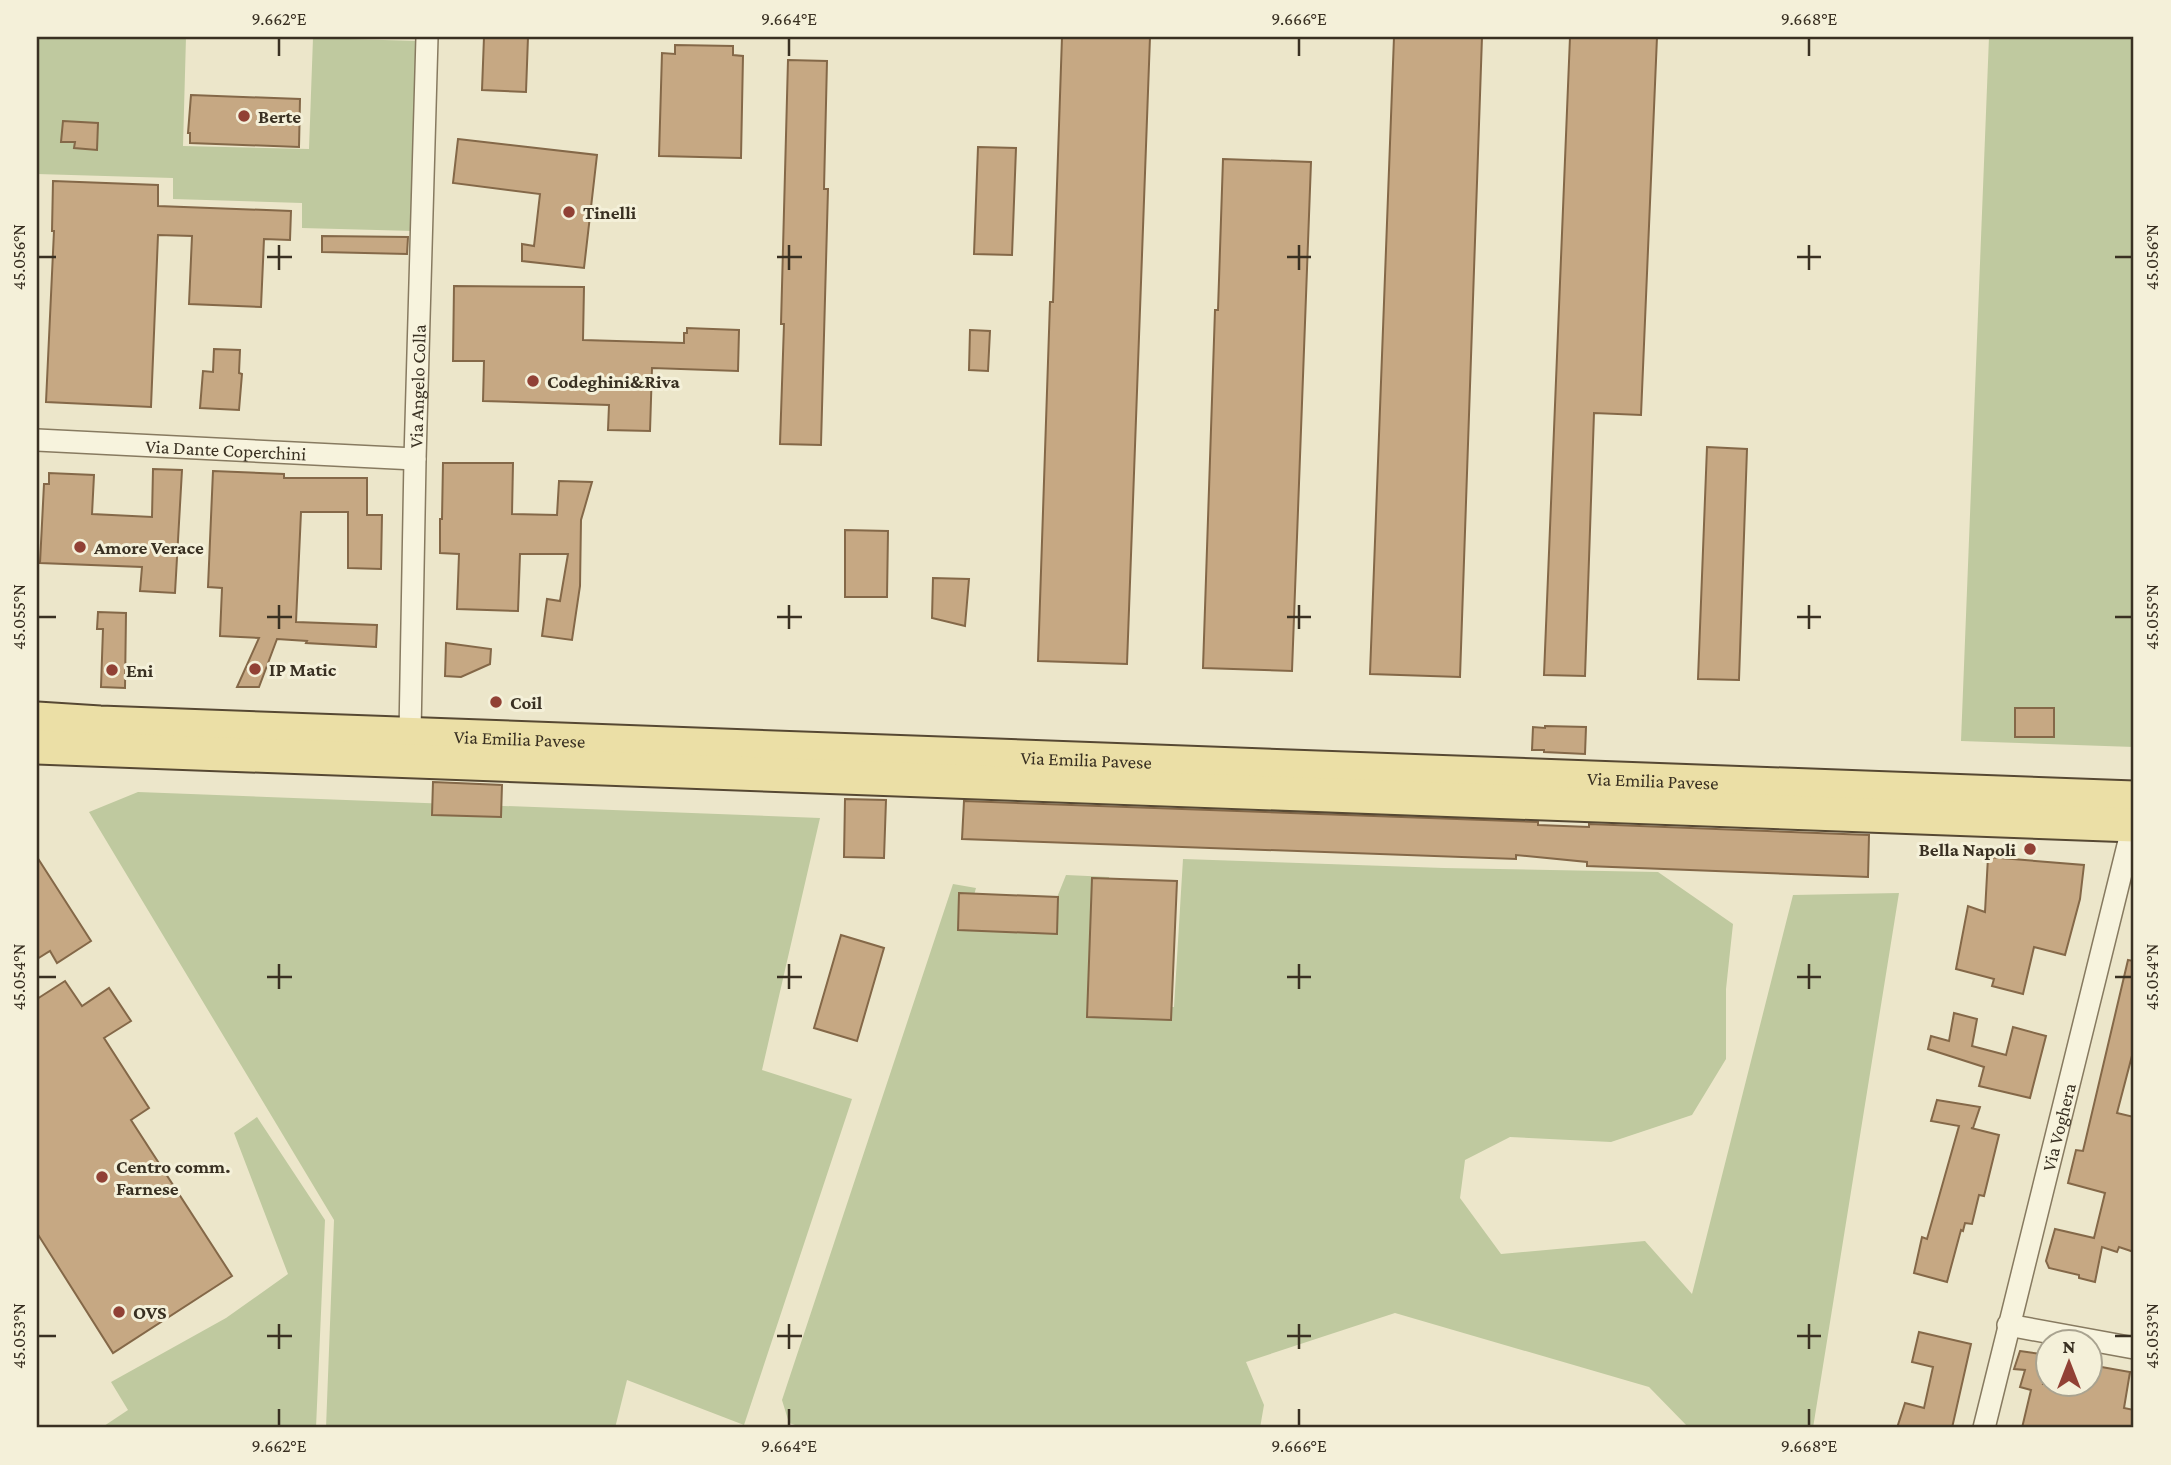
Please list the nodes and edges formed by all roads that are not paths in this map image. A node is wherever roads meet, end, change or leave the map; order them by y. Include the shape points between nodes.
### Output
1 (427, 37) edge
2 (37, 440) edge
3 (415, 460) junction
4 (37, 719) edge
5 (410, 734) junction
6 (37, 747) edge
7 (2134, 816) edge
8 (2008, 1325) junction
9 (2134, 1348) edge
10 (1984, 1428) edge

1 - 3 street, Via Angelo Colla
2 - 3 street, Via Dante Coperchini
3 - 5 street, Via Angelo Colla
4 - 5 main road, Via Emilia Pavese
5 - 7 main road, Via Emilia Pavese
6 - 7 main road, Via Emilia Pavese
7 - 8 street, Via Voghera
8 - 9 street
8 - 10 street, Via Voghera

